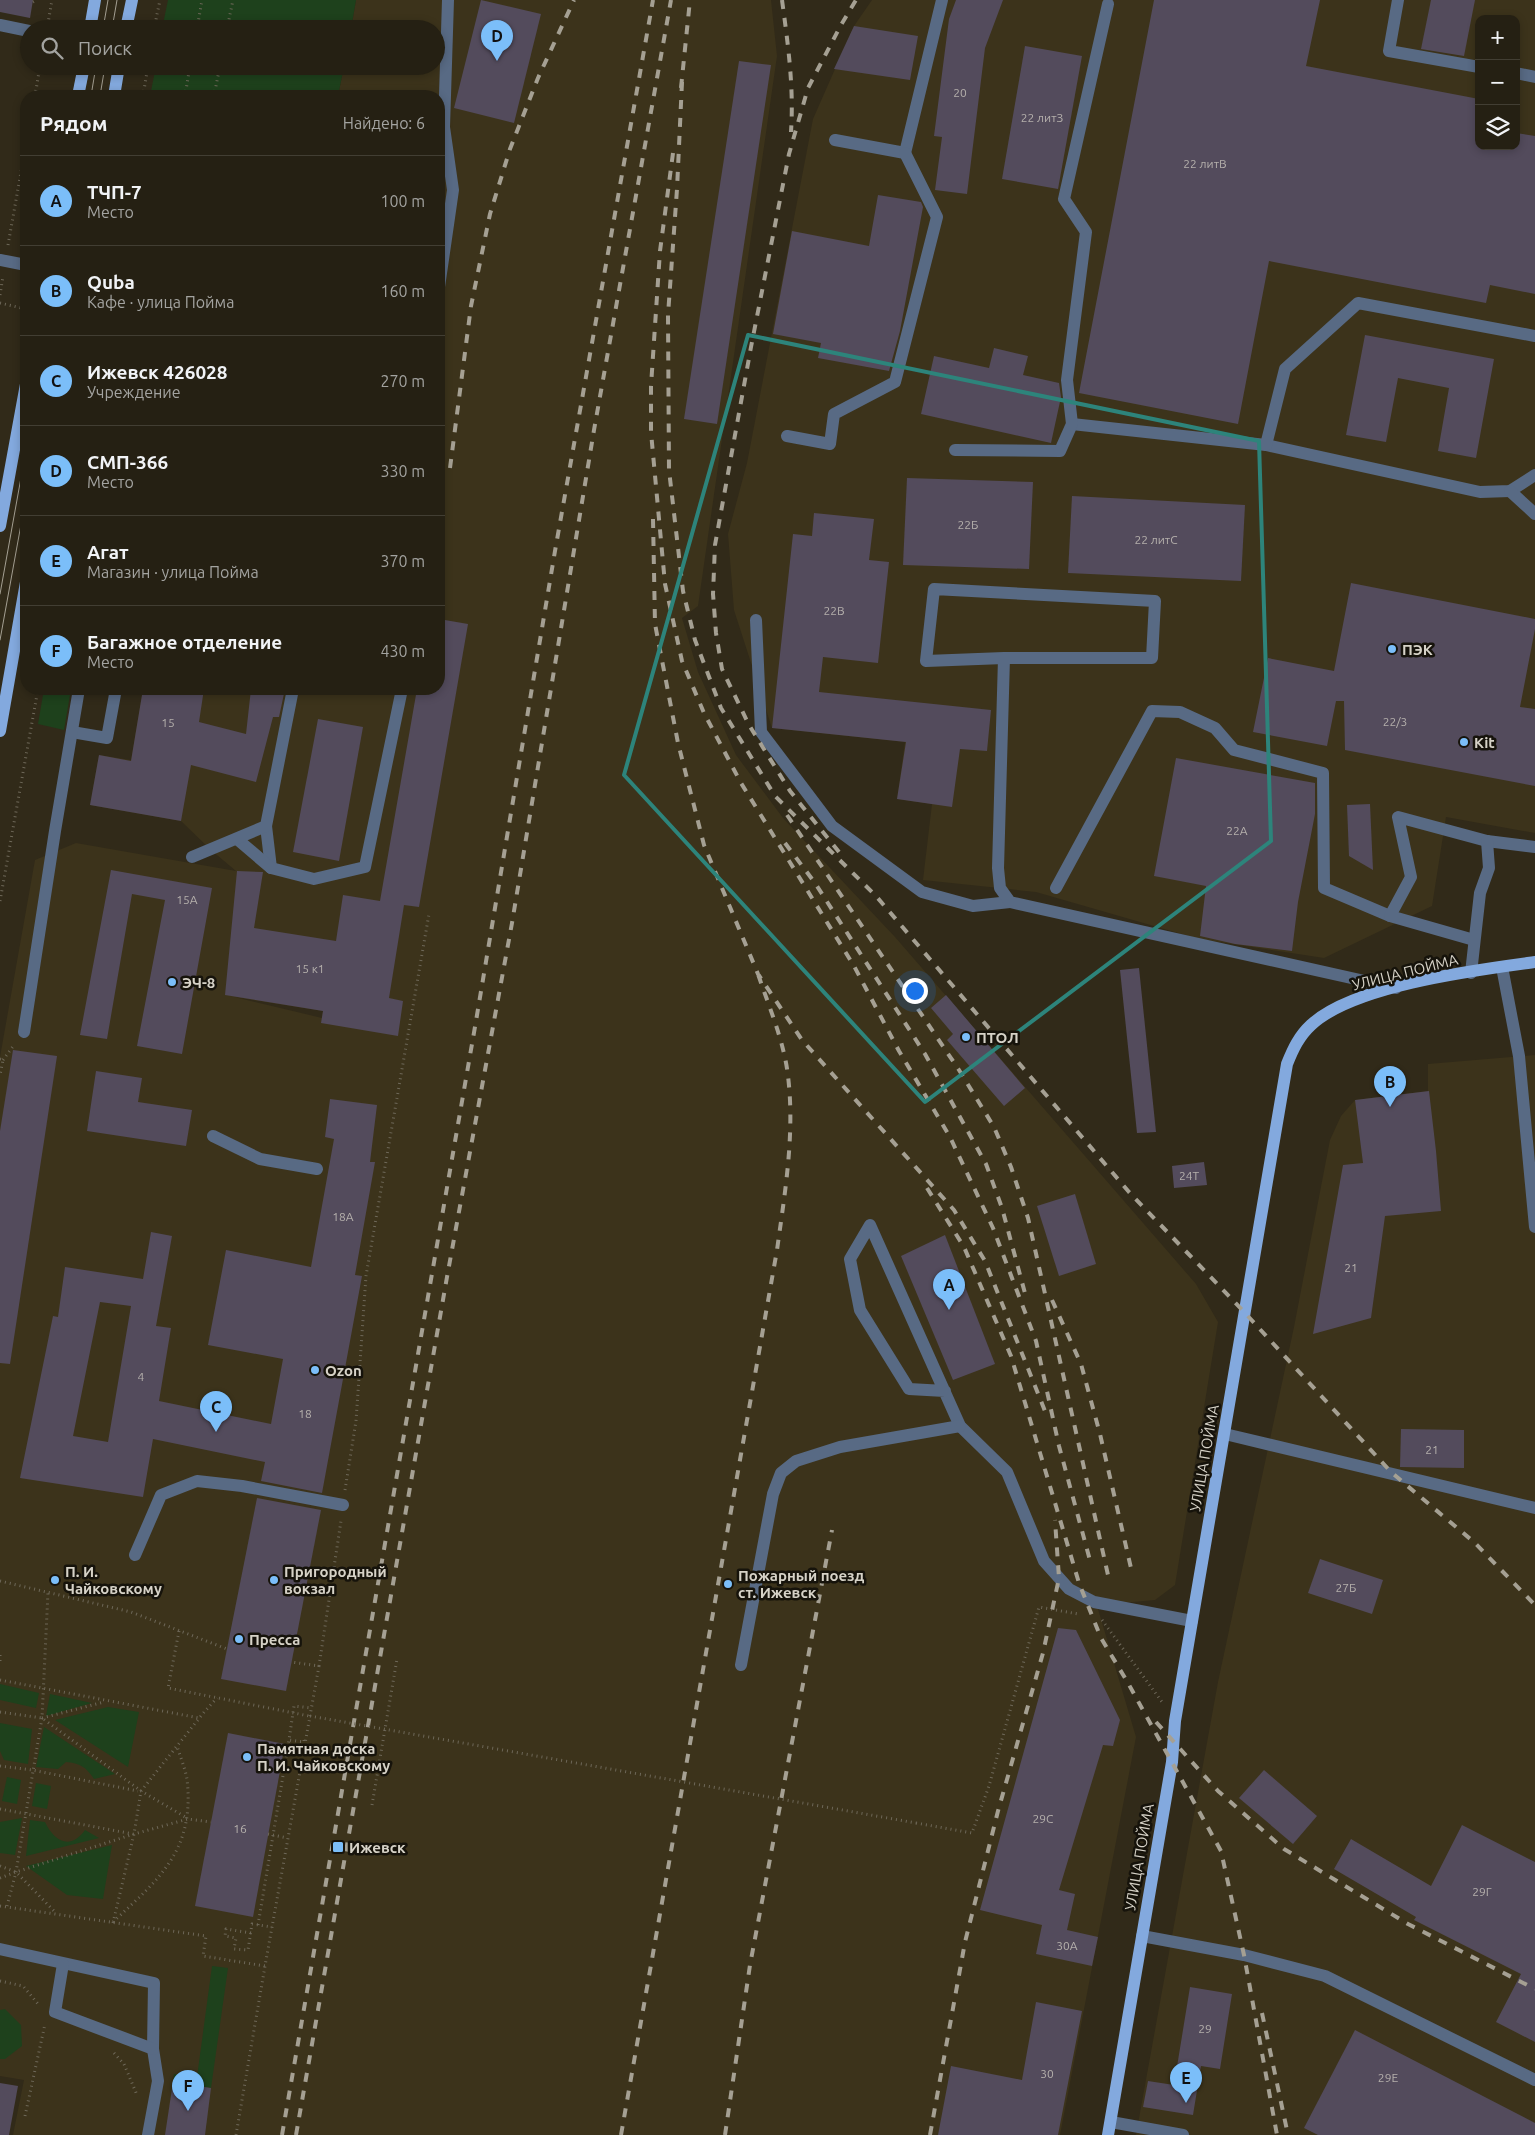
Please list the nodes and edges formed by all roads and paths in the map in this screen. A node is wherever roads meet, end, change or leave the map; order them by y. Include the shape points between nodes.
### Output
1 (52, 0) edge
2 (95, 0) edge
3 (132, 0) edge
4 (160, 0) edge
5 (202, 0) edge
6 (233, 0) edge
7 (448, 0) edge
8 (942, 0) edge
9 (1398, 0) edge
10 (1108, 4) dead end
11 (49, 20) edge
12 (92, 20) edge
13 (128, 20) edge
14 (156, 20) edge
15 (199, 20) edge
16 (229, 20) edge
17 (445, 24) edge
18 (0, 26) edge
19 (20, 30) edge
20 (1475, 66) edge
21 (1520, 74) edge
22 (38, 75) edge
23 (82, 75) edge
24 (118, 75) edge
25 (146, 75) edge
26 (188, 75) edge
27 (218, 75) edge
28 (442, 75) edge
29 (1535, 77) edge
30 (36, 90) edge
31 (79, 90) edge
32 (115, 90) edge
33 (143, 90) edge
34 (186, 90) edge
35 (215, 90) edge
36 (442, 90) edge
37 (445, 134) edge
38 (835, 140) dead end
39 (905, 153) junction
40 (20, 175) edge
41 (445, 245) edge
42 (3, 261) edge
43 (20, 264) edge
44 (0, 295) edge
45 (0, 303) edge
46 (20, 307) edge
47 (1535, 336) edge
48 (20, 417) edge
49 (1072, 424) junction
50 (787, 436) dead end
51 (1266, 445) junction
52 (955, 450) dead end
53 (1535, 475) edge
54 (1510, 491) junction
55 (1535, 514) edge
56 (0, 526) edge
57 (20, 616) edge
58 (756, 620) dead end
59 (1004, 658) junction
60 (37, 695) edge
61 (78, 695) edge
62 (113, 695) edge
63 (292, 695) edge
64 (401, 695) edge
65 (0, 731) edge
66 (72, 732) junction
67 (266, 826) junction
68 (237, 839) junction
69 (1487, 841) junction
70 (1535, 847) edge
71 (192, 857) dead end
72 (271, 868) junction
73 (1056, 888) dead end
74 (0, 901) edge
75 (1010, 902) junction
76 (429, 914) dead end
77 (1390, 916) junction
78 (1474, 940) junction
79 (1535, 962) edge
80 (1502, 967) junction
81 (1471, 973) junction
82 (1396, 988) junction
83 (24, 1032) dead end
84 (0, 1060) edge
85 (0, 1075) edge
86 (212, 1136) dead end
87 (317, 1169) dead end
88 (1535, 1227) edge
89 (945, 1391) junction
90 (960, 1426) junction
91 (1225, 1434) junction
92 (343, 1505) junction
93 (1535, 1508) edge
94 (135, 1555) dead end
95 (0, 1581) edge
96 (48, 1592) junction
97 (1084, 1615) dead end
98 (1100, 1618) dead end
99 (1192, 1621) junction
100 (179, 1631) junction
101 (227, 1649) dead end
102 (0, 1656) edge
103 (397, 1659) dead end
104 (291, 1662) dead end
105 (0, 1665) edge
106 (741, 1665) dead end
107 (319, 1666) junction
108 (0, 1680) edge
109 (43, 1688) junction
110 (217, 1698) junction
111 (107, 1701) junction
112 (311, 1708) junction
113 (0, 1712) edge
114 (293, 1713) junction
115 (310, 1716) junction
116 (42, 1718) junction
117 (199, 1718) junction
118 (1175, 1721) junction
119 (386, 1730) junction
120 (289, 1740) junction
121 (177, 1746) junction
122 (0, 1766) edge
123 (32, 1770) junction
124 (141, 1791) junction
125 (372, 1805) dead end
126 (0, 1809) edge
127 (26, 1812) junction
128 (188, 1819) junction
129 (211, 1822) dead end
130 (134, 1834) junction
131 (270, 1835) junction
132 (287, 1838) junction
133 (0, 1866) edge
134 (16, 1872) junction
135 (0, 1878) edge
136 (0, 1906) edge
137 (7, 1906) junction
138 (56, 1914) junction
139 (113, 1923) junction
140 (258, 1925) junction
141 (272, 1927) junction
142 (251, 1933) junction
143 (1142, 1936) junction
144 (0, 1949) edge
145 (63, 1964) junction
146 (265, 1966) junction
147 (0, 1982) edge
148 (41, 2007) dead end
149 (45, 2023) dead end
150 (153, 2049) junction
151 (111, 2050) dead end
152 (1535, 2080) edge
153 (136, 2102) dead end
154 (25, 2116) dead end
155 (1111, 2122) junction
156 (148, 2135) edge
157 (236, 2135) edge
158 (1108, 2135) edge
159 (1183, 2135) edge

1 - 11 path
2 - 12 main road
3 - 13 main road
4 - 14 path
5 - 15 path
6 - 16 path
7 - 17 street
8 - 39 street
9 - 20 street via 1389,51
10 - 49 street via 1064,199 1086,232 1067,380
18 - 19 street
21 - 29 street
22 - 30 path
23 - 31 main road
24 - 32 main road
25 - 33 path
26 - 34 path
27 - 35 path
28 - 36 street
37 - 41 street via 453,190
38 - 39 street
39 - 50 street via 937,217 895,382 834,414 830,444
40 - 42 path
42 - 43 street
42 - 44 path
45 - 46 path
47 - 51 street via 1358,303 1285,369
48 - 56 main road
49 - 51 street
49 - 52 street via 1060,451
51 - 54 street via 1480,492
53 - 54 street
54 - 55 street
57 - 65 main road
58 - 75 street via 761,732 832,826 922,892 973,906
59 - 59 street via 926,661 934,589 1155,601 1152,658
59 - 75 street via 998,868 1000,888
60 - 74 path
61 - 66 street
62 - 66 street via 107,738
63 - 67 street
64 - 72 street via 365,867 314,879
66 - 83 street
67 - 68 street
67 - 72 street
68 - 71 street
68 - 72 street
69 - 70 street
69 - 77 street via 1398,817 1411,877
69 - 78 street via 1489,868 1480,893
73 - 77 street via 1152,711 1180,712 1215,728 1234,750 1323,773 1324,888
75 - 82 street
76 - 92 path via 366,1276 356,1421
77 - 78 street
78 - 81 street
79 - 80 main road, УЛИЦА ПОЙМА
80 - 81 main road, УЛИЦА ПОЙМА
80 - 88 street via 1519,1056
81 - 82 main road, УЛИЦА ПОЙМА
82 - 91 main road, УЛИЦА ПОЙМА via 1356,999 1328,1012 1296,1041 1287,1064
84 - 85 path via 3,1060
86 - 87 street via 260,1159
89 - 89 street via 890,1269 870,1225 850,1259 860,1310 909,1389
89 - 90 street
90 - 99 street via 1007,1472 1044,1561 1069,1590 1094,1602
90 - 106 street via 840,1448 796,1461 781,1474 773,1494
91 - 93 street
91 - 99 main road, УЛИЦА ПОЙМА
92 - 94 street via 197,1481 161,1495
92 - 107 path
95 - 96 path
96 - 100 path via 131,1612
96 - 109 path
97 - 119 path, bridge via 1039,1607 989,1786 972,1833
98 - 118 path
99 - 118 main road, УЛИЦА ПОЙМА
100 - 101 path
100 - 110 path via 168,1688
102 - 105 path
103 - 119 path
104 - 107 path
107 - 112 path
108 - 109 path
109 - 111 path
109 - 116 path
110 - 114 path
110 - 117 path
111 - 116 path
111 - 117 path
112 - 114 path via 294,1706
112 - 115 path
113 - 116 path
114 - 120 path
114 - 120 path via 308,1716 304,1742
115 - 119 path, bridge
115 - 132 path
116 - 123 path
116 - 124 path
117 - 121 path
118 - 143 main road, УЛИЦА ПОЙМА via 1172,1762
119 - 125 path
120 - 131 path
121 - 124 path
121 - 128 path via 187,1778
122 - 123 path
123 - 124 path
123 - 127 path
124 - 128 path
124 - 130 path
126 - 127 path
127 - 130 path
127 - 134 path
128 - 129 path
128 - 130 path
128 - 139 path via 178,1848 158,1880
130 - 134 path
130 - 139 path
131 - 132 path
131 - 140 path
132 - 141 path
133 - 134 path
134 - 135 path
134 - 137 path
134 - 138 path
136 - 137 path
137 - 138 path
138 - 139 path
139 - 146 path via 206,1936 203,1956
140 - 141 path
140 - 142 path via 252,1924
141 - 146 path
142 - 142 path via 248,1950 234,1949 236,1938 225,1936 226,1929
143 - 152 street via 1244,1955 1325,1976
143 - 155 main road, УЛИЦА ПОЙМА
144 - 145 street
145 - 150 street via 55,2012
145 - 150 street via 154,1983
146 - 157 path
147 - 148 path via 23,1986
149 - 154 path
150 - 156 street via 158,2081
151 - 153 path via 124,2064 137,2094
155 - 158 main road, УЛИЦА ПОЙМА
155 - 159 street

